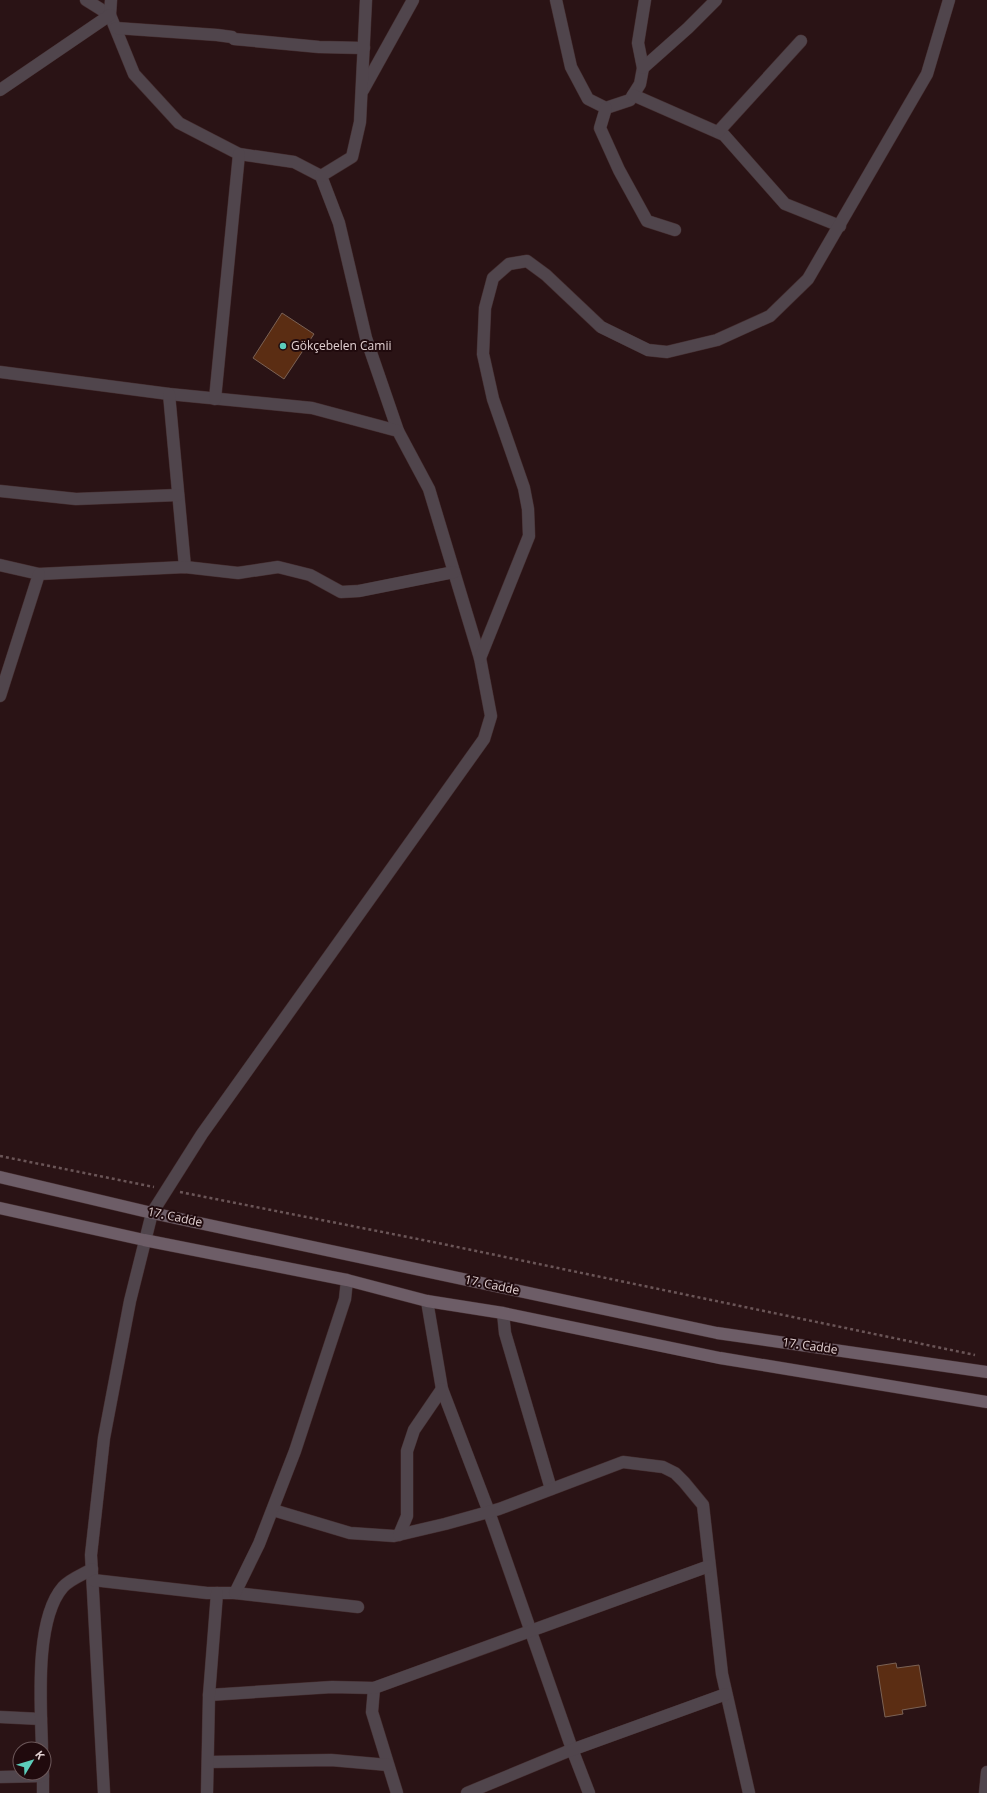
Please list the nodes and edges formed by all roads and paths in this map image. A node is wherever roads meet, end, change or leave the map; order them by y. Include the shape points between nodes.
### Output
1 (86, 0) edge
2 (111, 0) edge
3 (366, 0) edge
4 (412, 0) edge
5 (556, 0) edge
6 (645, 0) edge
7 (716, 0) edge
8 (949, 0) edge
9 (110, 15) junction
10 (116, 28) junction
11 (801, 41) dead end
12 (364, 48) junction
13 (643, 68) junction
14 (0, 90) edge
15 (362, 93) junction
16 (633, 95) junction
17 (606, 108) junction
18 (718, 132) junction
19 (239, 154) junction
20 (321, 176) junction
21 (840, 226) junction
22 (675, 230) dead end
23 (0, 372) edge
24 (169, 394) junction
25 (215, 399) junction
26 (398, 431) junction
27 (0, 491) edge
28 (178, 495) junction
29 (0, 565) edge
30 (185, 568) junction
31 (454, 572) junction
32 (39, 574) junction
33 (480, 658) junction
34 (3, 676) edge
35 (0, 696) edge
36 (0, 1156) edge
37 (0, 1177) edge
38 (166, 1190) junction
39 (0, 1208) edge
40 (152, 1212) junction
41 (144, 1240) junction
42 (347, 1280) junction
43 (427, 1300) junction
44 (503, 1313) junction
45 (980, 1356) dead end
46 (987, 1372) edge
47 (442, 1389) junction
48 (987, 1402) edge
49 (551, 1489) junction
50 (272, 1510) junction
51 (488, 1512) junction
52 (399, 1535) junction
53 (709, 1566) junction
54 (92, 1575) junction
55 (217, 1593) junction
56 (235, 1593) junction
57 (358, 1607) dead end
58 (530, 1632) junction
59 (374, 1688) junction
60 (726, 1694) junction
61 (209, 1695) junction
62 (0, 1717) edge
63 (41, 1719) junction
64 (42, 1741) edge
65 (572, 1749) junction
66 (208, 1762) junction
67 (388, 1765) junction
68 (987, 1772) edge
69 (12, 1776) edge
70 (0, 1777) edge
71 (43, 1781) edge
72 (43, 1793) edge
73 (104, 1793) edge
74 (207, 1793) edge
75 (397, 1793) edge
76 (466, 1793) edge
77 (589, 1793) edge
78 (749, 1793) edge
79 (985, 1793) edge

1 - 9 street
2 - 9 street
3 - 12 street
4 - 15 street
5 - 17 street via 571,67 588,99
6 - 13 street via 638,43
7 - 13 street
8 - 21 street via 927,74
9 - 10 street
9 - 14 street
10 - 12 street via 218,35 261,43
10 - 19 street via 134,74 179,123
11 - 18 street
12 - 15 street
13 - 16 street via 640,84
15 - 20 street via 360,122 352,157
16 - 17 street via 630,100
16 - 18 street
17 - 22 street via 600,128 647,221
18 - 21 street via 724,135 785,204
19 - 20 street via 294,162
19 - 25 street
20 - 26 street via 339,223 366,338
21 - 33 street via 808,279 770,316 717,340 667,352 648,350 601,327 546,275 527,261 509,264 493,278 485,308 483,354 493,399 524,488 529,536
23 - 24 street
24 - 25 street
24 - 28 street
25 - 26 street via 312,408
26 - 31 street via 429,489
27 - 28 street via 76,499
28 - 30 street
29 - 32 street
30 - 31 street via 238,573 278,567 310,575 341,592 359,591
30 - 32 street
31 - 33 street
32 - 34 street
33 - 38 street via 491,716 484,739 211,1121
34 - 35 street
36 - 38 path
37 - 40 street, 17. Cadde
38 - 40 street
38 - 45 path via 438,1243
39 - 41 street, 17. Cadde
40 - 41 street
40 - 46 street, 17. Cadde via 717,1333
41 - 42 street, 17. Cadde
41 - 54 street via 104,1438 91,1555
42 - 43 street, 17. Cadde
42 - 50 street via 345,1299 298,1444
43 - 44 street, 17. Cadde
43 - 47 street
44 - 48 street, 17. Cadde via 720,1358
44 - 49 street via 505,1333
47 - 51 street
47 - 52 street via 414,1430 407,1451 407,1516
49 - 51 street
49 - 53 street via 623,1462 663,1467 675,1473 703,1505
50 - 52 street via 350,1533
50 - 56 street
51 - 52 street
51 - 58 street
53 - 58 street
53 - 60 street
54 - 55 street
54 - 63 street via 64,1586 50,1608 40,1666
54 - 73 street
55 - 56 street
55 - 61 street
56 - 57 street
58 - 59 street
58 - 65 street
59 - 61 street via 332,1687
59 - 67 street via 372,1712
60 - 65 street
60 - 78 street
61 - 66 street
62 - 63 street
63 - 64 street
65 - 76 street
65 - 77 street
66 - 67 street via 331,1760
66 - 74 street
67 - 75 street
68 - 79 street
69 - 70 street
71 - 72 street

